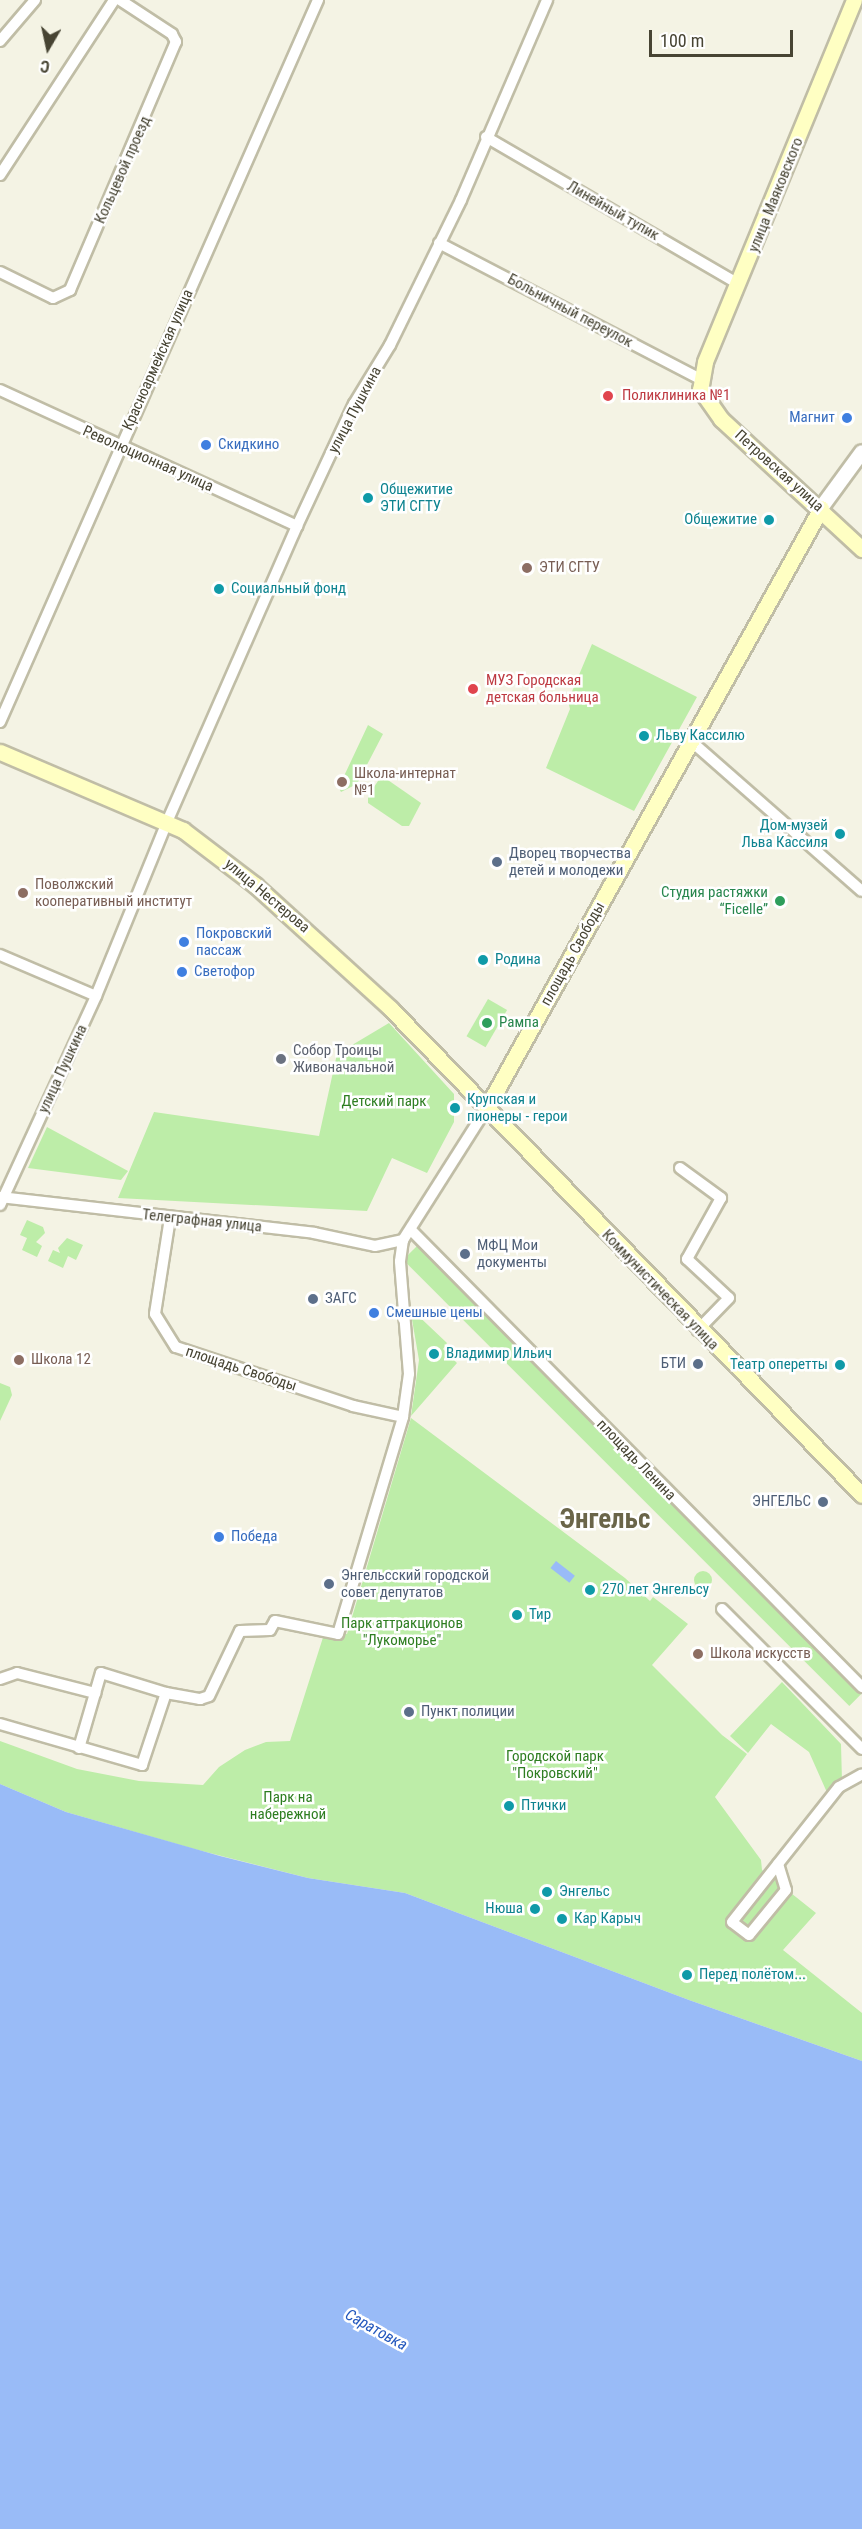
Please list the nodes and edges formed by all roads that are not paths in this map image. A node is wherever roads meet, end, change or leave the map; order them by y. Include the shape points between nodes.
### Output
1 (35, 0) edge
2 (114, 0) edge
3 (120, 0) edge
4 (318, 0) edge
5 (547, 0) edge
6 (854, 0) edge
7 (0, 41) edge
8 (486, 137) junction
9 (0, 175) edge
10 (439, 243) junction
11 (0, 272) edge
12 (739, 284) junction
13 (700, 384) junction
14 (0, 390) edge
15 (120, 447) junction
16 (862, 452) edge
17 (821, 508) junction
18 (297, 525) junction
19 (862, 549) edge
20 (0, 722) edge
21 (691, 741) junction
22 (0, 752) edge
23 (167, 822) junction
24 (862, 891) edge
25 (0, 955) edge
26 (96, 996) junction
27 (486, 1109) junction
28 (680, 1168) dead end
29 (1, 1200) edge
30 (170, 1218) junction
31 (412, 1231) junction
32 (403, 1240) junction
33 (698, 1330) junction
34 (403, 1417) junction
35 (862, 1495) edge
36 (722, 1609) dead end
37 (0, 1679) edge
38 (862, 1687) edge
39 (95, 1693) junction
40 (166, 1693) junction
41 (0, 1724) edge
42 (78, 1748) junction
43 (862, 1749) edge
44 (862, 1774) edge
45 (778, 1864) junction

1 - 7 street
2 - 9 street
3 - 11 street, Кольцевой проезд via 172,33 176,42 70,290 53,298
4 - 15 street, Красноармейская улица
5 - 8 street, улица Пушкина
6 - 12 main road, улица Маяковского
8 - 10 street, улица Пушкина
8 - 12 street, Линейный тупик
10 - 13 street, Больничный переулок
10 - 18 street, улица Пушкина via 390,345 354,404
12 - 13 main road, улица Маяковского
13 - 17 main road, Петровская улица via 722,419
14 - 15 street, Революционная улица
15 - 18 street, Революционная улица
15 - 20 street, Красноармейская улица
16 - 17 street
17 - 19 main road, Петровская улица
17 - 21 main road, площадь Свободы
18 - 23 street, улица Пушкина
21 - 24 street
21 - 27 main road, площадь Свободы
22 - 23 main road, улица Нестерова
23 - 26 street, улица Пушкина
23 - 27 main road, улица Нестерова via 193,835 321,941
25 - 26 street
26 - 29 street, улица Пушкина
27 - 31 street, площадь Свободы
27 - 33 main road, Коммунистическая улица
28 - 33 street via 721,1198 687,1258 729,1298
29 - 30 street, Телеграфная улица
30 - 32 street, Телеграфная улица via 314,1233 375,1246
30 - 34 street, площадь Свободы via 155,1314 176,1347 353,1406
31 - 32 street, площадь Свободы
31 - 38 street, площадь Ленина
32 - 34 street via 400,1261 409,1374
33 - 35 main road, Коммунистическая улица
34 - 40 street via 338,1634 276,1621 265,1632 240,1631 209,1695 200,1699
36 - 43 street
37 - 39 street via 17,1673
39 - 40 street via 101,1673
39 - 42 street
40 - 42 street via 142,1765
41 - 42 street
44 - 45 street via 840,1786
45 - 45 street via 786,1890 749,1935 732,1922

